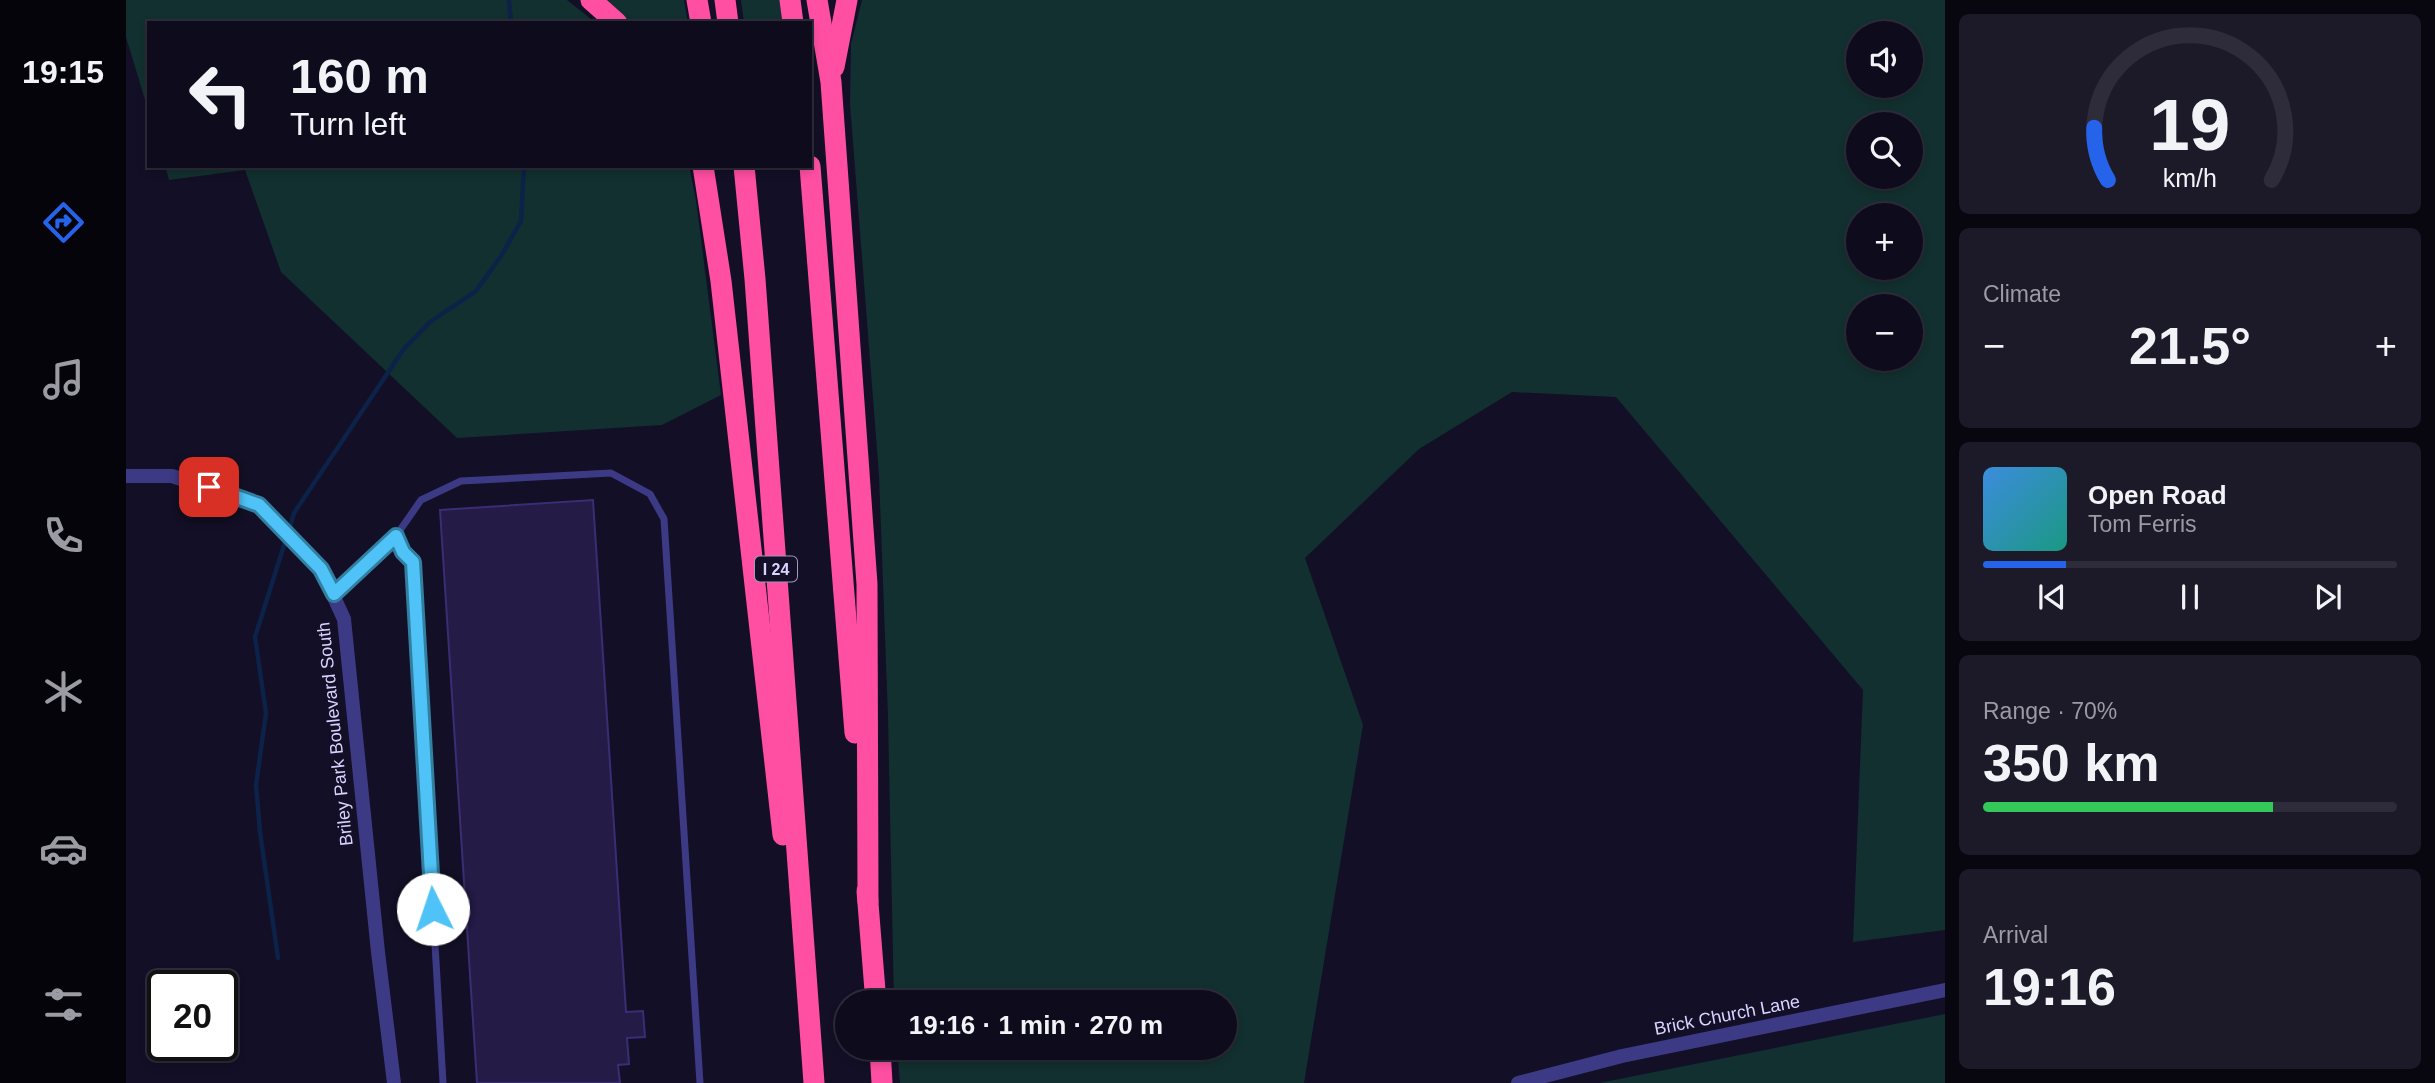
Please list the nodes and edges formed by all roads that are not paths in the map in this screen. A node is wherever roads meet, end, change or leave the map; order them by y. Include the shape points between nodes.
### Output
1 (590, 0) edge
2 (697, 0) edge
3 (725, 0) edge
4 (790, 0) edge
5 (817, 0) edge
6 (847, 0) edge
7 (615, 21) edge
8 (701, 21) edge
9 (728, 21) edge
10 (793, 21) edge
11 (831, 82) junction
12 (703, 168) edge
13 (714, 168) edge
14 (744, 168) edge
15 (810, 168) edge
16 (721, 281) junction
17 (126, 476) edge
18 (396, 536) junction
19 (334, 594) junction
20 (868, 902) junction
21 (806, 972) junction
22 (875, 990) edge
23 (1945, 990) edge
24 (881, 1060) edge
25 (394, 1083) edge
26 (443, 1083) edge
27 (700, 1083) edge
28 (814, 1083) edge
29 (883, 1083) edge
30 (1518, 1083) edge

1 - 7 highway
2 - 8 highway
3 - 9 highway
4 - 10 highway
5 - 11 highway
6 - 11 highway
11 - 20 highway via 867,584
12 - 16 highway
13 - 16 highway
14 - 21 highway, I 24
15 - 20 highway
16 - 21 highway via 780,814
17 - 19 street, Briley Park Boulevard South via 172,476 259,505 321,569
18 - 19 lane
18 - 26 lane via 413,562
18 - 27 lane via 421,500 461,481 611,473 650,494 664,519
19 - 25 street, Briley Park Boulevard South via 344,619
20 - 22 highway
21 - 28 highway, I 24
23 - 30 street, Brick Church Lane via 1622,1056
24 - 29 highway

